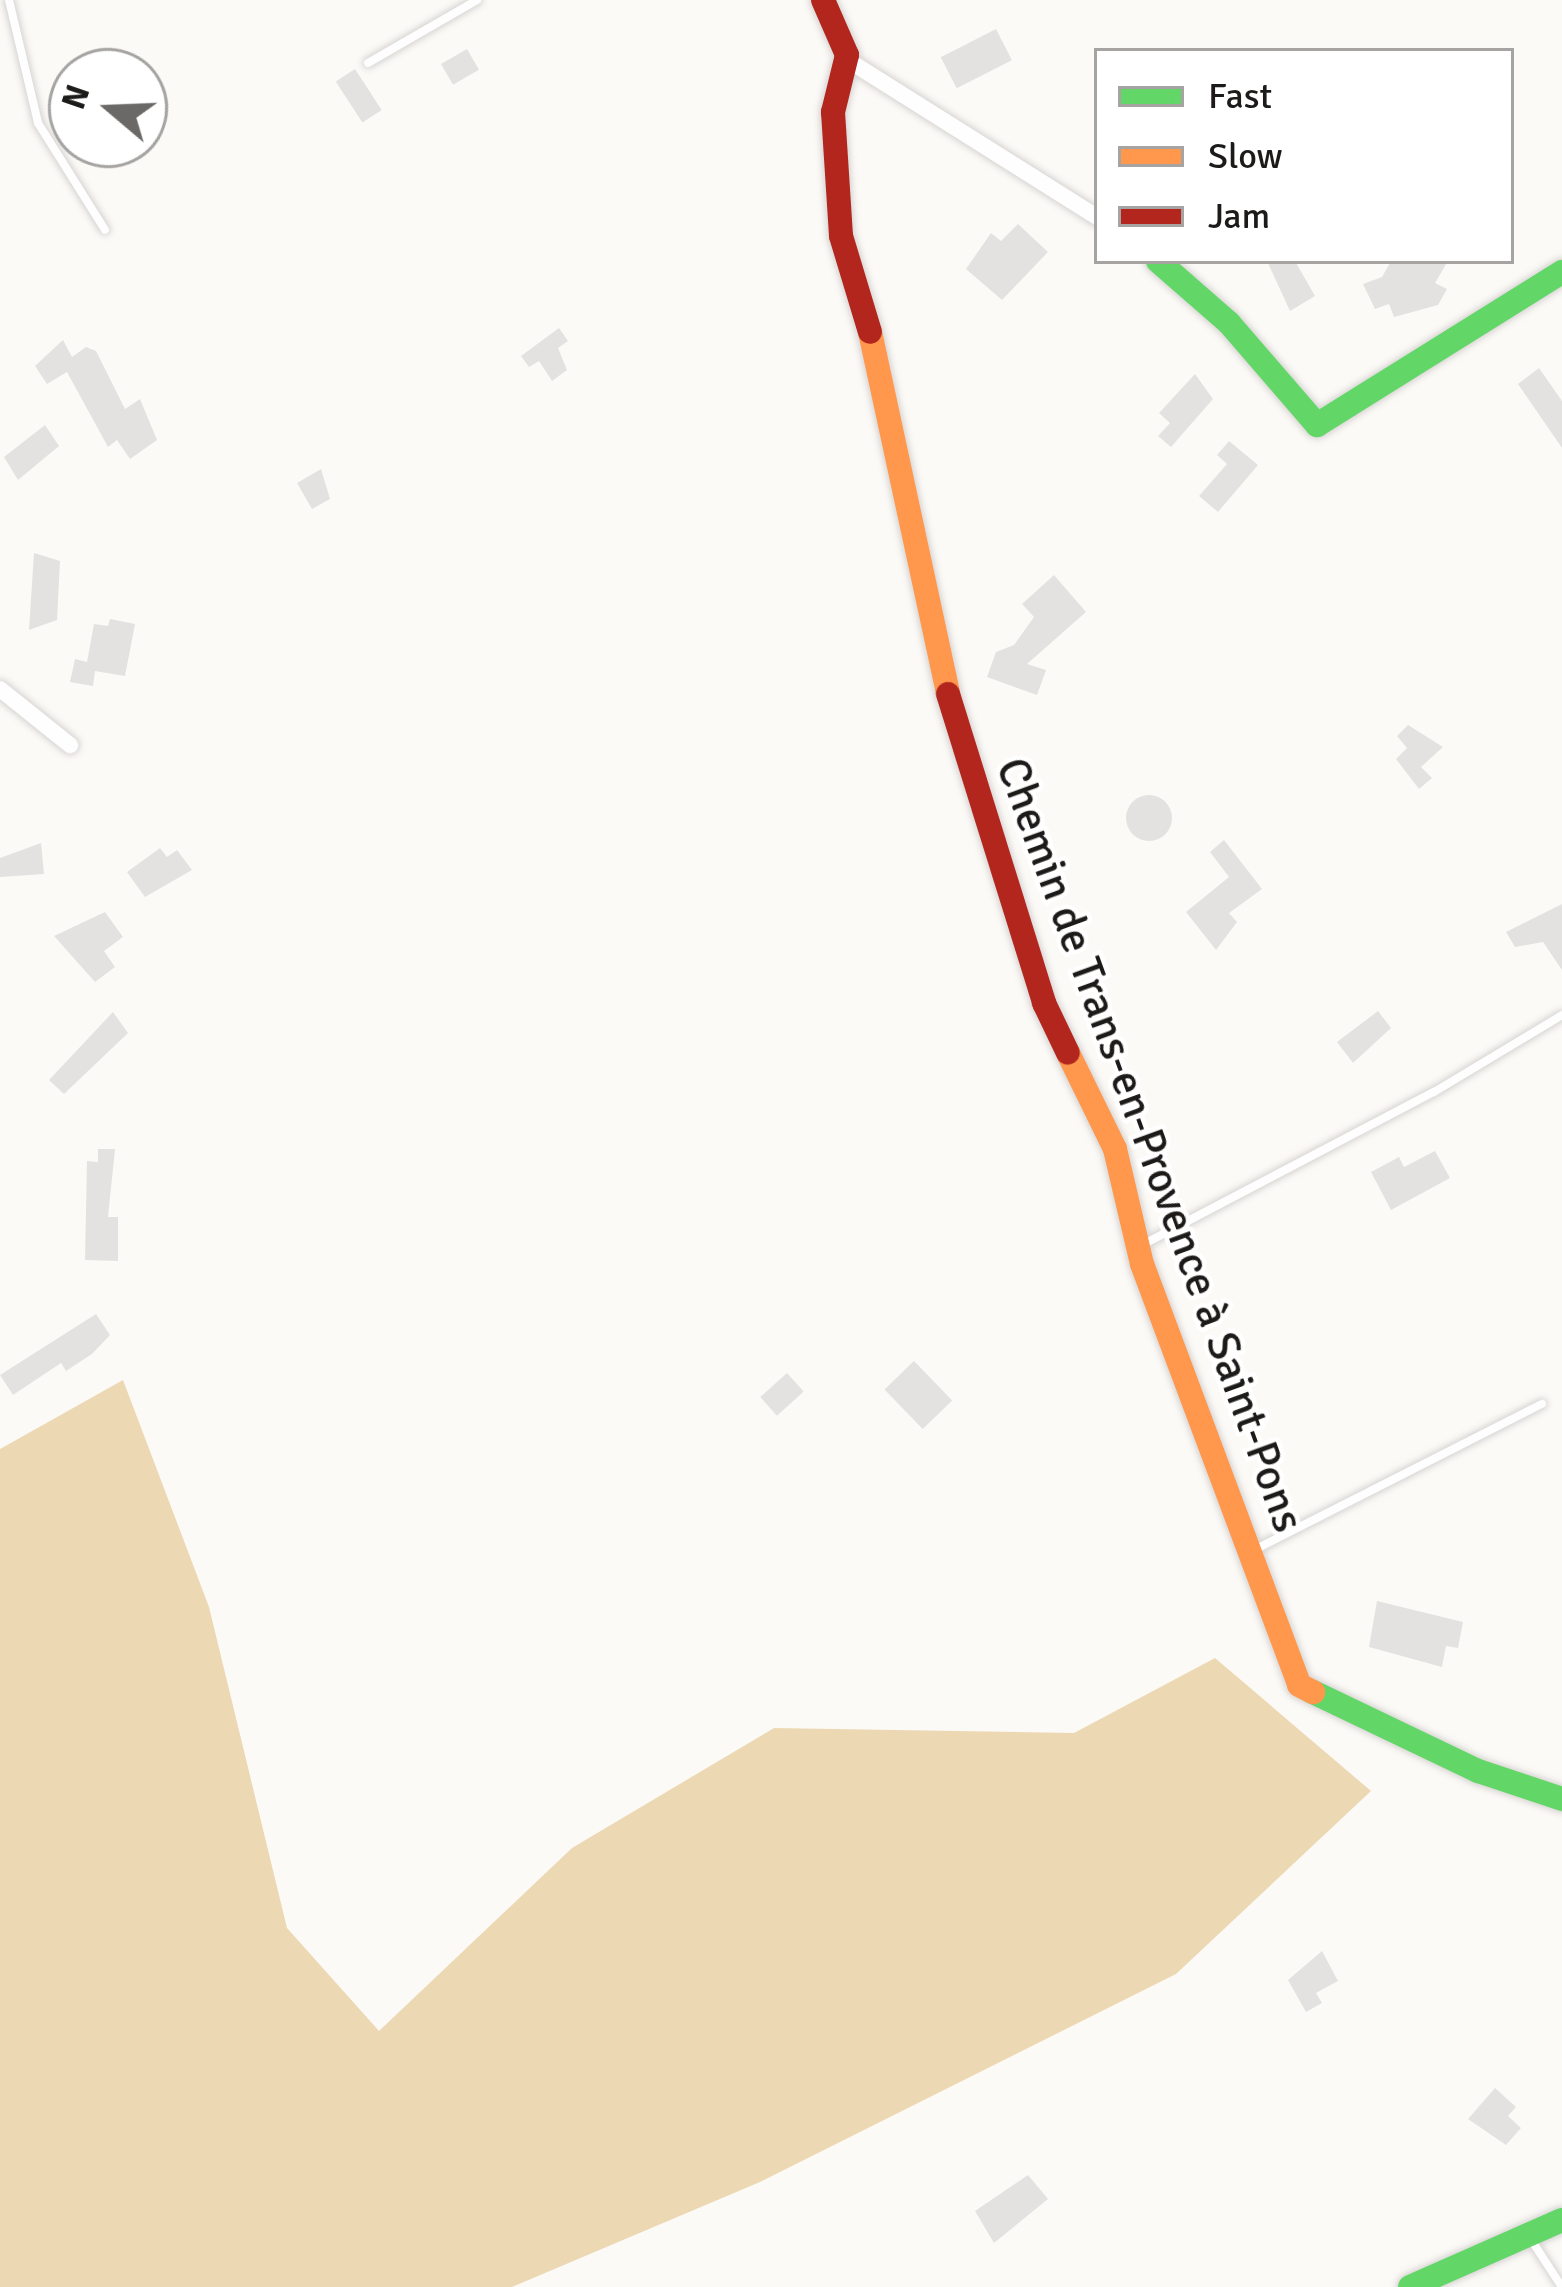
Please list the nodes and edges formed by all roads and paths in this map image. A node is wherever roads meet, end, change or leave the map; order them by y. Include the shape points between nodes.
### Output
1 (9, 0) edge
2 (477, 0) edge
3 (823, 0) edge
4 (846, 59) junction
5 (368, 63) dead end
6 (1094, 215) edge
7 (105, 230) dead end
8 (1161, 264) edge
9 (1562, 272) edge
10 (0, 689) edge
11 (70, 746) dead end
12 (1562, 1015) edge
13 (1138, 1247) junction
14 (1542, 1404) dead end
15 (1252, 1551) junction
16 (1562, 1799) edge
17 (1562, 2220) edge
18 (1528, 2235) junction
19 (1410, 2287) edge
20 (1562, 2287) edge

1 - 7 lane via 38,123
2 - 5 lane
3 - 4 street
4 - 6 street
4 - 13 street, Chemin de Trans-en-Provence à Saint-Pons via 833,112 841,236 881,368 956,733 997,832 1044,1003 1114,1149
8 - 9 street via 1229,323 1317,425
10 - 11 street
12 - 13 lane via 1434,1092
13 - 15 street, Chemin de Trans-en-Provence à Saint-Pons
14 - 15 lane
15 - 16 street, Chemin de Trans-en-Provence à Saint-Pons via 1299,1685 1478,1771
17 - 18 street
18 - 19 street
18 - 20 lane

